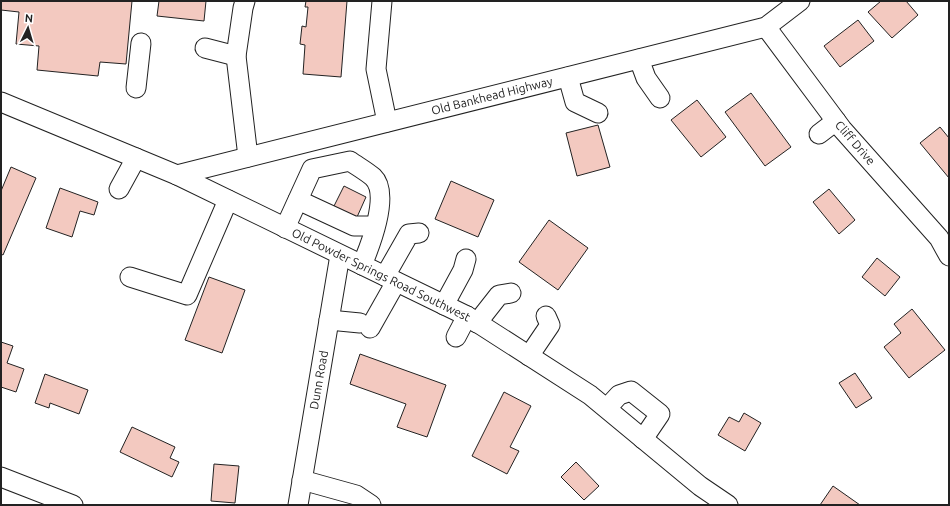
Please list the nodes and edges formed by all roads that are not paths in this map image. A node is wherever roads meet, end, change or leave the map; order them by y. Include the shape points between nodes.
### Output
1 (245, 1) edge
2 (382, 1) edge
3 (800, 1) edge
4 (766, 27) junction
5 (141, 43) dead end
6 (205, 48) dead end
7 (236, 56) junction
8 (639, 59) junction
9 (568, 76) junction
10 (136, 88) dead end
11 (660, 98) dead end
12 (1, 102) edge
13 (598, 113) dead end
14 (836, 121) junction
15 (387, 122) junction
16 (819, 134) dead end
17 (248, 157) junction
18 (136, 158) junction
19 (177, 174) junction
20 (119, 189) dead end
21 (228, 200) junction
22 (298, 200) junction
23 (375, 226) junction
24 (285, 228) junction
25 (419, 233) dead end
26 (340, 255) junction
27 (949, 256) edge
28 (466, 259) dead end
29 (362, 265) junction
30 (130, 278) dead end
31 (390, 279) junction
32 (511, 293) dead end
33 (444, 305) junction
34 (546, 316) dead end
35 (329, 320) junction
36 (472, 320) junction
37 (456, 337) dead end
38 (529, 356) junction
39 (607, 408) junction
40 (643, 439) junction
41 (1, 477) edge
42 (302, 480) junction
43 (73, 505) edge
44 (298, 505) edge
45 (371, 505) edge
46 (728, 505) edge

1 - 7 street
2 - 15 street via 376,69
3 - 4 street, Old Bankhead Highway
4 - 8 street, Old Bankhead Highway
4 - 14 street, Cliff Drive
5 - 10 street
6 - 7 street
7 - 17 street
8 - 9 street, Old Bankhead Highway
8 - 11 street via 646,78
9 - 13 street via 575,102
9 - 15 street, Old Bankhead Highway
12 - 18 street, Old Powder Springs Road Southwest
14 - 16 street
14 - 27 street, Cliff Drive via 939,238
15 - 17 street, Old Bankhead Highway
17 - 19 street, Old Bankhead Highway
18 - 19 street, Old Powder Springs Road Southwest
18 - 20 street
19 - 21 street, Old Powder Springs Road Southwest
21 - 24 street, Old Powder Springs Road Southwest
21 - 30 street via 188,295
22 - 23 street via 354,226
22 - 23 street via 312,168 350,161 374,178 381,196
22 - 24 street
23 - 29 street via 372,242
24 - 26 street, Old Powder Springs Road Southwest
25 - 31 street via 409,234
26 - 29 street, Old Powder Springs Road Southwest
26 - 35 street, Dunn Road
28 - 33 street via 463,270
29 - 31 street, Old Powder Springs Road Southwest
31 - 33 street, Old Powder Springs Road Southwest
31 - 35 street via 365,325
32 - 36 street via 499,295
33 - 36 street, Old Powder Springs Road Southwest
34 - 38 street via 550,325
35 - 42 street, Dunn Road
36 - 37 street
36 - 38 street, Old Powder Springs Road Southwest
38 - 39 street, Old Powder Springs Road Southwest
39 - 40 street, Old Powder Springs Road Southwest
39 - 40 street via 619,395 632,391 660,414
40 - 46 street, Old Powder Springs Road Southwest via 700,486
41 - 43 street
42 - 44 street, Dunn Road
42 - 45 street via 356,495

